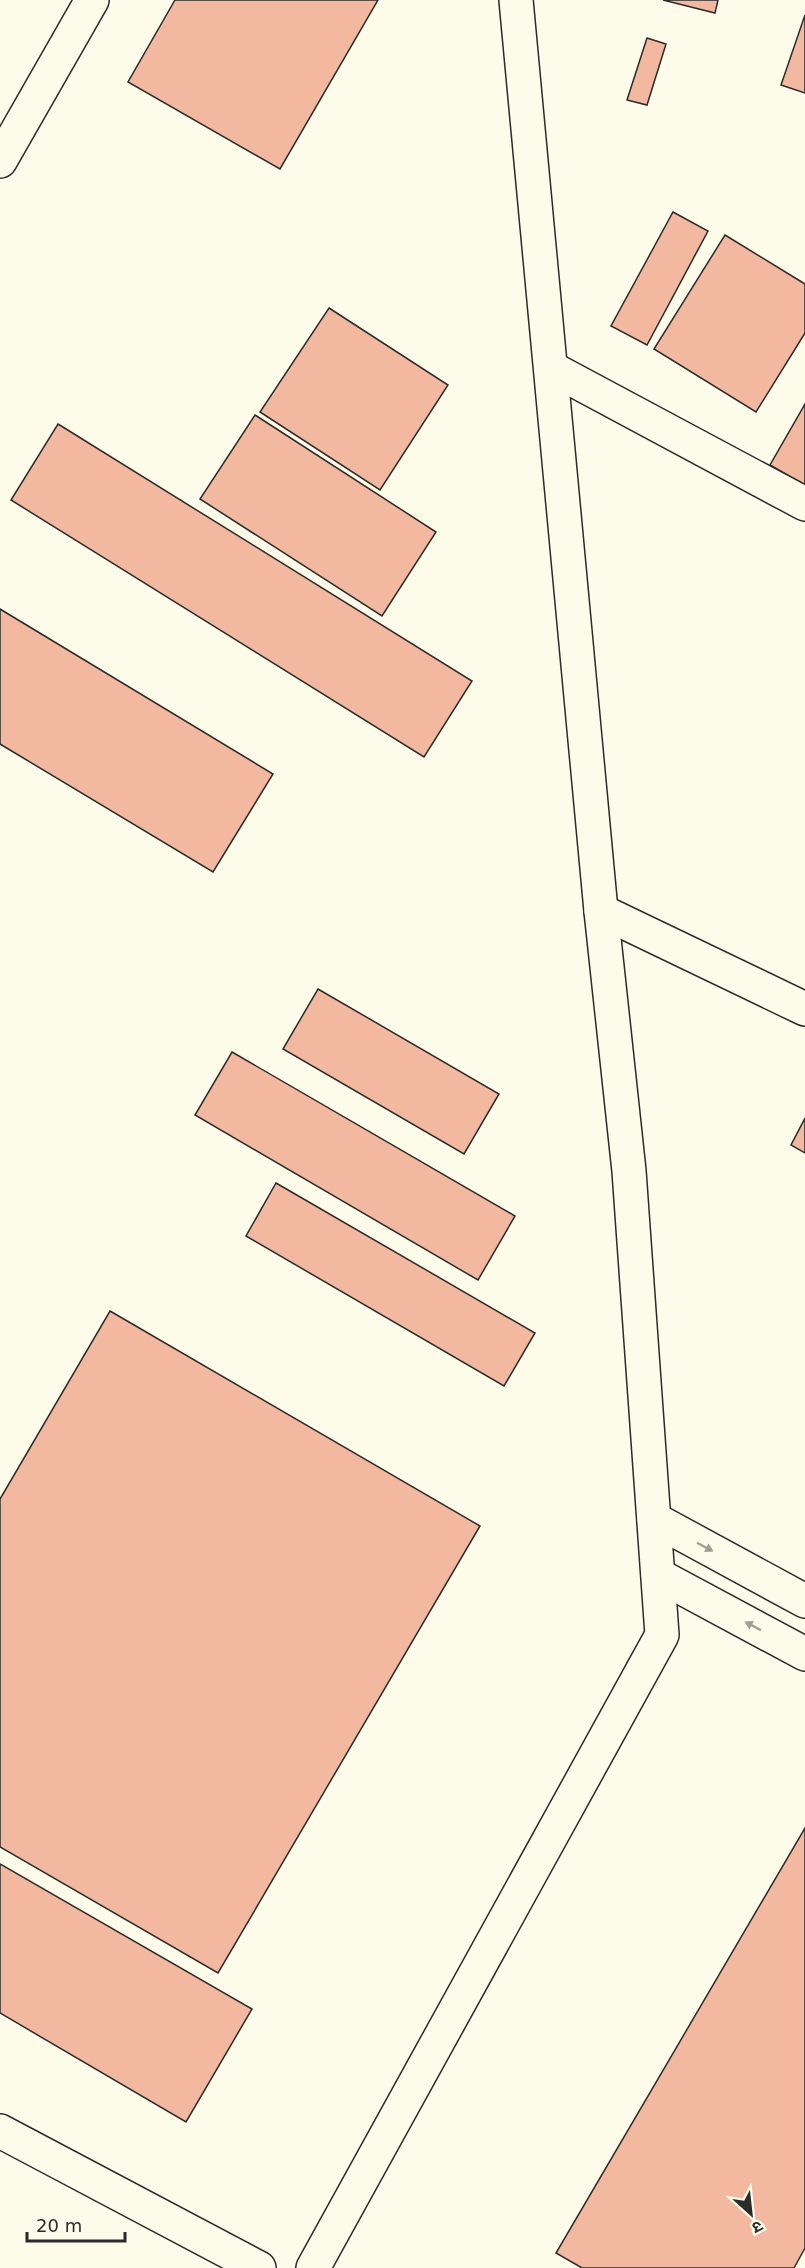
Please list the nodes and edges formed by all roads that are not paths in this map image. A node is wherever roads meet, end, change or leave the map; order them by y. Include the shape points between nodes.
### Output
1 (92, 0) edge
2 (516, 0) edge
3 (0, 161) edge
4 (551, 368) junction
5 (805, 504) edge
6 (601, 911) junction
7 (805, 1009) edge
8 (654, 1519) junction
9 (658, 1575) junction
10 (805, 1601) edge
11 (805, 1654) edge
12 (0, 2131) edge
13 (259, 2268) edge
14 (313, 2268) edge

1 - 3 street
2 - 4 street
4 - 5 street
4 - 6 street
6 - 7 street
6 - 8 street via 628,1171
8 - 9 street
8 -> 10 street
11 -> 9 street
9 - 14 street via 662,1635
12 - 13 street

